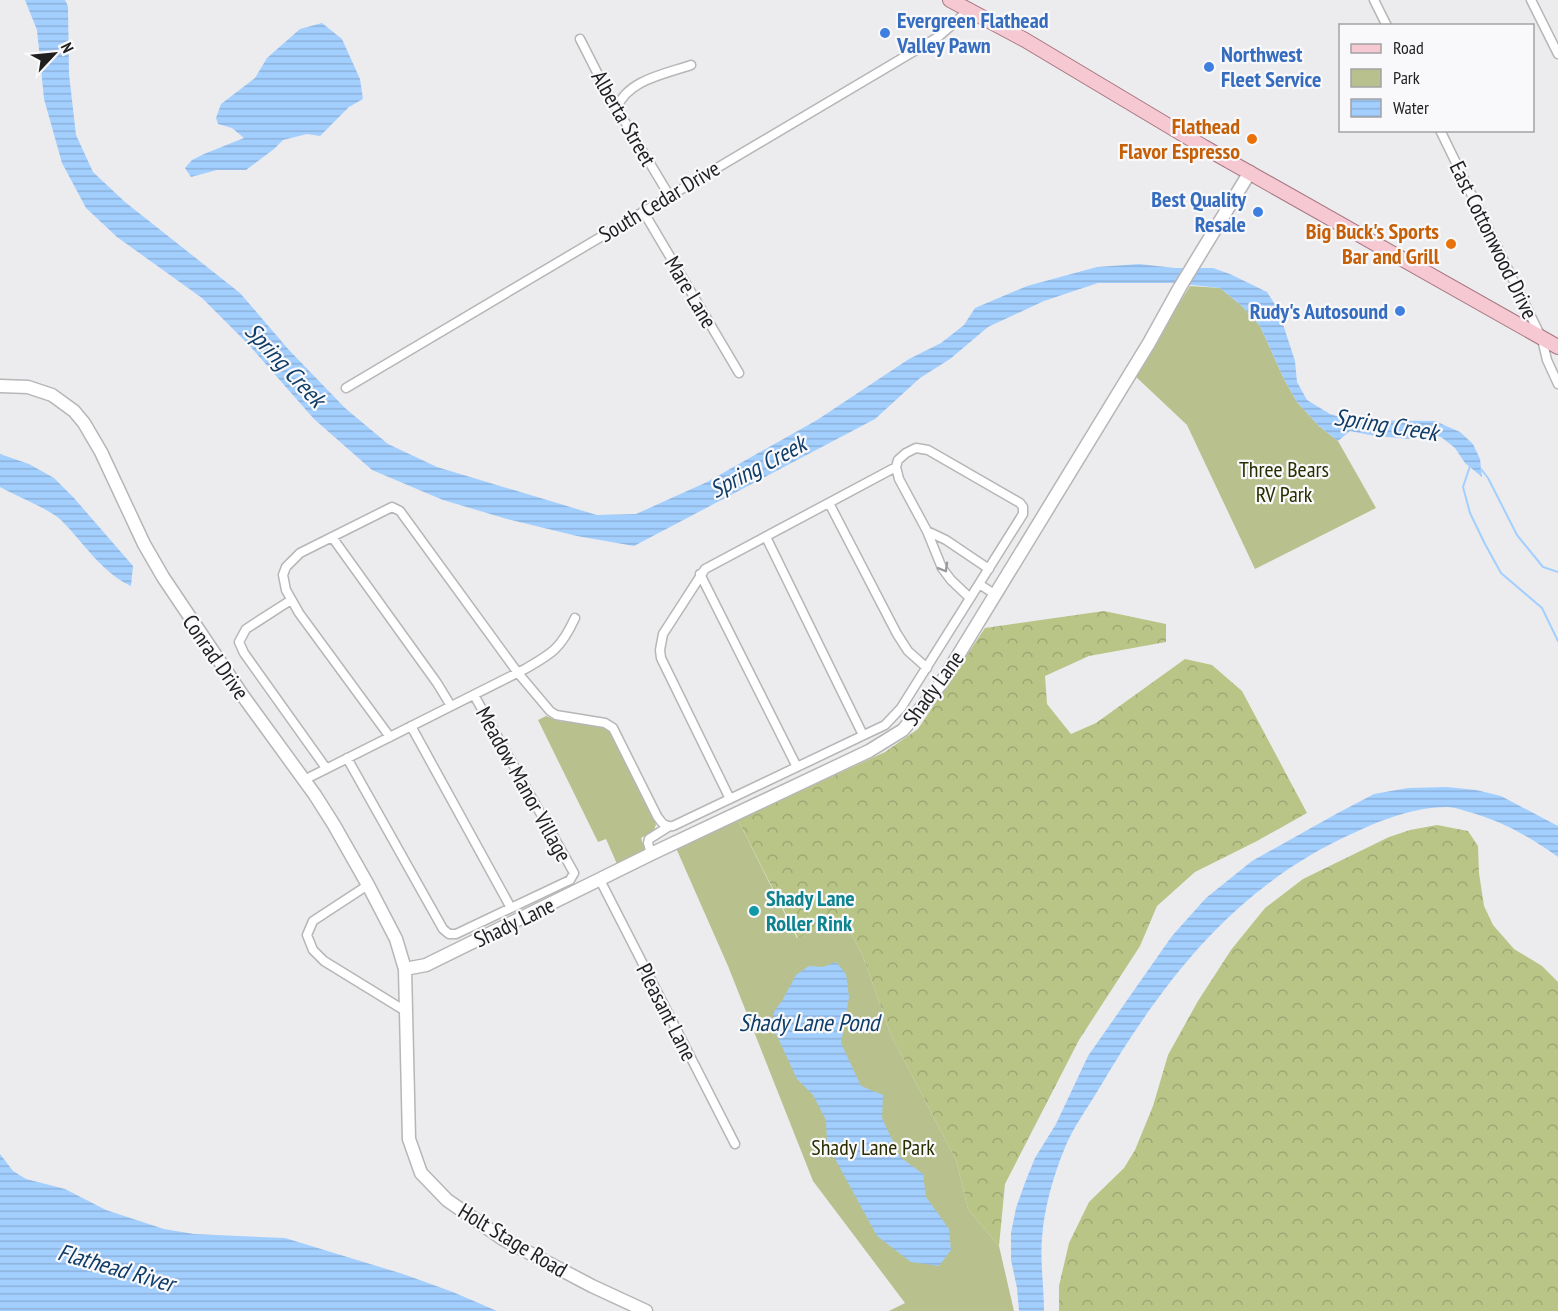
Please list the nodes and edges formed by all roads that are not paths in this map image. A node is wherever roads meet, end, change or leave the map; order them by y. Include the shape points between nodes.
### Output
1 (950, 0) edge
2 (1374, 0) edge
3 (1531, 0) edge
4 (969, 10) junction
5 (1386, 24) edge
6 (580, 39) dead end
7 (1558, 54) edge
8 (691, 65) dead end
9 (617, 108) junction
10 (1441, 132) edge
11 (1250, 172) junction
12 (669, 195) junction
13 (644, 211) junction
14 (1542, 339) junction
15 (1558, 347) edge
16 (740, 373) dead end
17 (1558, 384) edge
18 (0, 386) edge
19 (346, 388) dead end
20 (896, 467) junction
21 (830, 503) junction
22 (927, 531) junction
23 (332, 537) junction
24 (766, 537) junction
25 (988, 569) junction
26 (700, 574) junction
27 (979, 584) junction
28 (996, 595) junction
29 (970, 598) junction
30 (291, 600) junction
31 (575, 618) dead end
32 (927, 668) junction
33 (518, 673) junction
34 (474, 695) junction
35 (451, 706) junction
36 (411, 726) junction
37 (863, 735) junction
38 (390, 737) junction
39 (347, 758) junction
40 (797, 767) junction
41 (326, 768) junction
42 (304, 780) junction
43 (730, 799) junction
44 (668, 826) junction
45 (651, 854) junction
46 (600, 880) junction
47 (368, 885) junction
48 (511, 908) junction
49 (405, 969) junction
50 (407, 1012) junction
51 (735, 1144) dead end
52 (646, 1311) edge

1 - 4 main road
2 - 5 street
3 - 7 street
4 - 11 main road
4 - 12 street, South Cedar Drive via 938,38
6 - 9 street, Alberta Street
8 - 9 street via 638,84 620,99
9 - 12 street, Alberta Street
10 - 14 street, East Cottonwood Drive
11 - 14 main road
11 - 28 main road, Shady Lane
12 - 13 street, South Cedar Drive
13 - 16 street, Mare Lane
13 - 19 street, South Cedar Drive
14 - 15 main road
14 - 17 street, East Cottonwood Drive
18 - 42 main road, Conrad Drive via 28,387 52,395 84,423 163,577
20 - 21 street
20 - 22 street
20 - 25 street via 906,453 916,448 928,450 1020,503 1023,514
21 - 24 street
21 - 32 street via 897,634 912,656
22 - 25 street
22 -> 29 street via 942,568
23 - 30 street via 300,553 286,567 283,575
23 - 33 street via 396,508
23 - 35 street, Meadow Manor Village
24 - 26 street
24 - 37 street
25 - 27 street
26 - 40 street
26 - 43 street via 663,634 661,658
27 - 28 street
27 - 29 street
28 - 45 main road, Shady Lane via 940,684 903,730 869,751
29 - 32 street
30 - 38 street
30 - 41 street via 246,629 238,642
31 - 33 street, Meadow Manor Village via 565,639 551,654
32 - 37 street via 893,719
33 - 34 street, Meadow Manor Village
33 - 44 street via 556,715 605,723 613,728 657,816
34 - 35 street, Meadow Manor Village
34 - 48 street, Meadow Manor Village via 574,873 570,880
35 - 36 street, Meadow Manor Village
36 - 38 street, Meadow Manor Village
36 - 48 street
37 - 40 street
38 - 39 street, Meadow Manor Village
39 - 41 street, Meadow Manor Village
39 - 48 street, Meadow Manor Village via 443,929 456,934
40 - 43 street
41 - 42 street, Meadow Manor Village
42 - 47 main road, Conrad Drive
43 - 44 street
44 - 45 street via 649,838
45 - 46 main road, Shady Lane
46 - 49 main road, Shady Lane via 426,965
46 - 51 street, Pleasant Lane
47 - 49 main road, Conrad Drive via 396,939
47 - 50 street via 313,921 307,935 313,950 324,961
49 - 50 main road
50 - 52 main road, Holt Stage Road via 409,1139 421,1173 447,1200 503,1239

